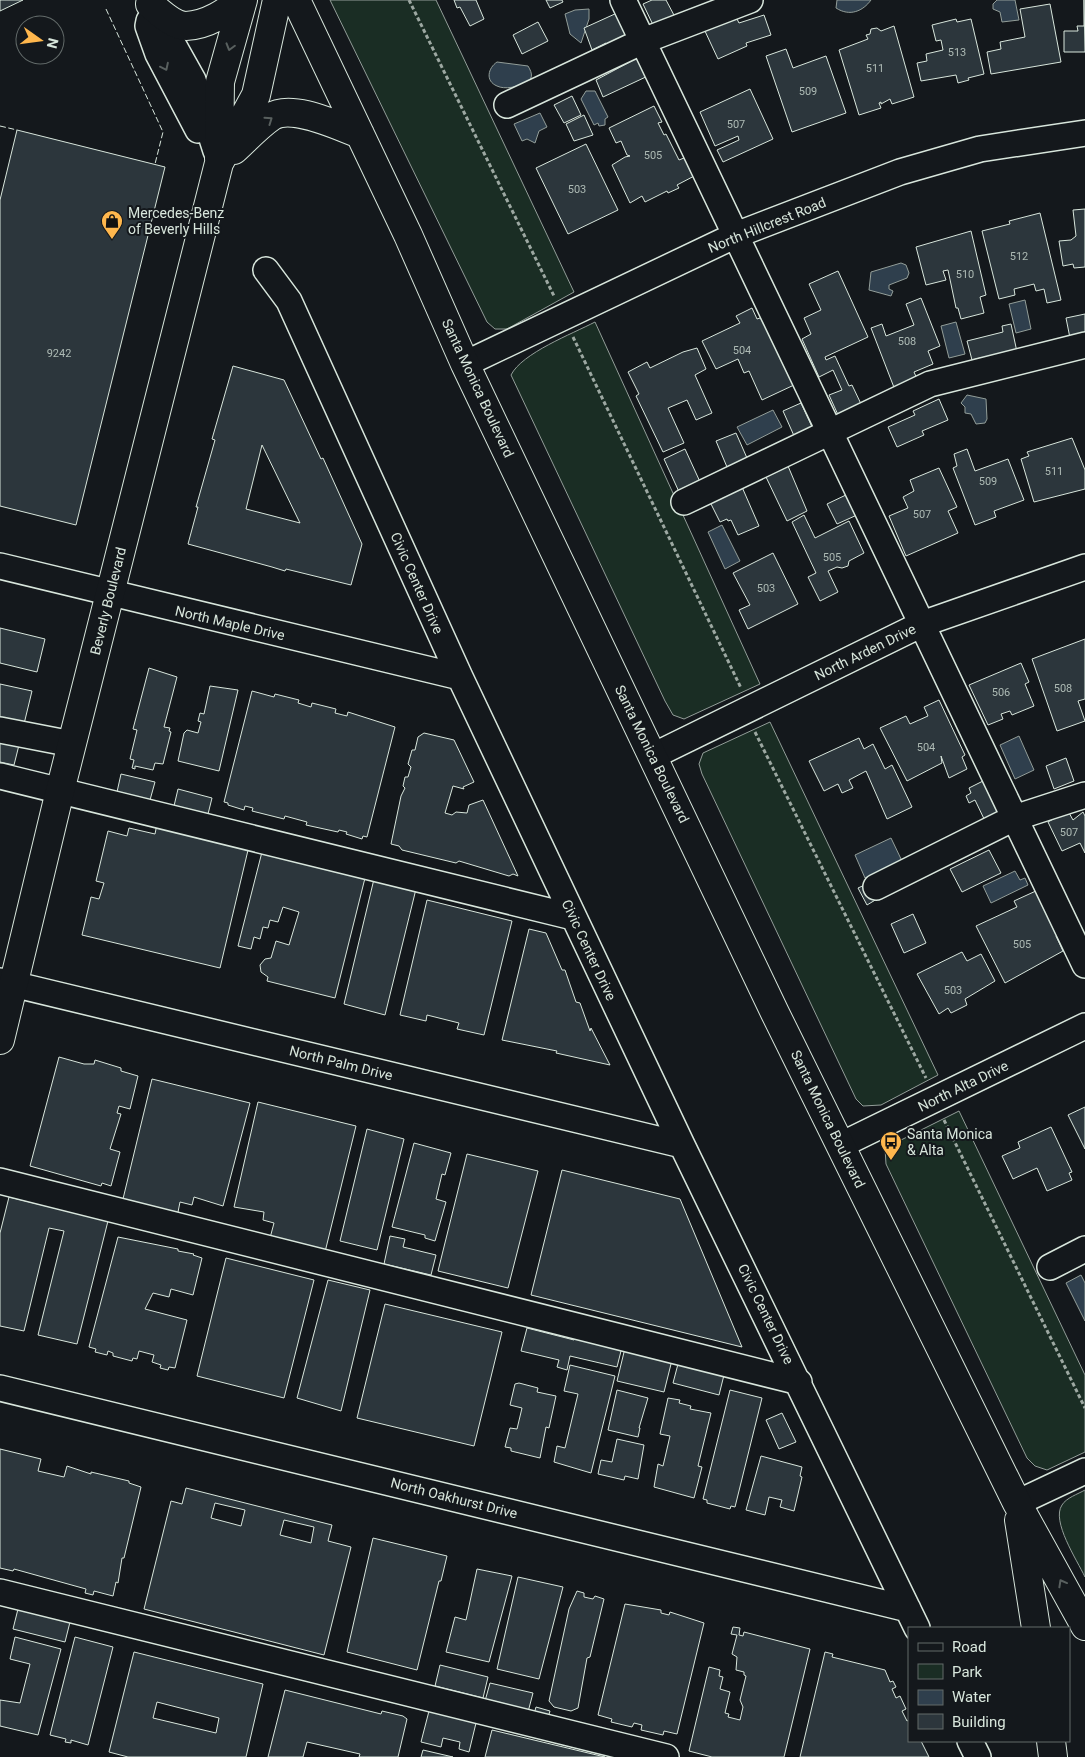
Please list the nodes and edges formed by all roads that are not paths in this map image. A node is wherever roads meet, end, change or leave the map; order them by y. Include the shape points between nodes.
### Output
1 (243, 0) edge
2 (277, 0) edge
3 (296, 0) edge
4 (623, 0) edge
5 (750, 0) edge
6 (149, 2) edge
7 (643, 41) junction
8 (507, 104) dead end
9 (1085, 133) edge
10 (360, 134) junction
11 (219, 163) junction
12 (736, 235) junction
13 (266, 270) dead end
14 (1085, 345) edge
15 (465, 364) junction
16 (830, 431) junction
17 (684, 502) dead end
18 (0, 566) edge
19 (1085, 567) edge
20 (110, 594) junction
21 (922, 624) junction
22 (460, 677) junction
23 (0, 730) edge
24 (72, 744) junction
25 (653, 756) junction
26 (0, 776) edge
27 (60, 791) junction
28 (1085, 795) edge
29 (1014, 818) junction
30 (876, 887) dead end
31 (574, 917) junction
32 (1085, 965) edge
33 (7, 983) edge
34 (1085, 1026) edge
35 (0, 1040) edge
36 (682, 1145) junction
37 (841, 1146) junction
38 (0, 1181) edge
39 (1085, 1250) edge
40 (1050, 1267) dead end
41 (799, 1382) junction
42 (0, 1388) edge
43 (1085, 1471) edge
44 (1017, 1503) junction
45 (0, 1592) edge
46 (913, 1618) edge
47 (1085, 1626) edge
48 (1036, 1627) edge
49 (970, 1742) edge
50 (1051, 1742) edge
51 (666, 1757) edge
52 (978, 1757) edge
53 (1053, 1757) edge

1 - 6 main road via 221,16 185,26 167,18
1 -> 11 main road, Beverly Boulevard via 220,82
2 - 11 main road, Beverly Boulevard via 256,95
3 - 10 main road, Santa Monica Boulevard
4 - 7 street
5 - 7 street
6 - 11 street via 148,26 158,54 183,105
7 - 8 street
7 - 12 street
9 - 12 street, North Hillcrest Road via 980,149 908,170
11 -> 10 main road via 273,115 308,115
10 - 15 main road, Santa Monica Boulevard
11 - 20 main road, Beverly Boulevard
12 - 15 street, North Hillcrest Road
12 - 16 street
13 - 22 street, Civic Center Drive via 289,301
14 - 16 street via 930,384
15 - 25 main road, Santa Monica Boulevard
16 - 17 street
16 - 21 street
18 - 20 street, North Maple Drive
19 - 21 street, North Arden Drive
20 - 22 street, North Maple Drive
20 - 24 main road, Beverly Boulevard
21 - 25 street, North Arden Drive
21 - 29 street
22 - 31 street, Civic Center Drive
23 - 24 street
24 - 27 main road, Beverly Boulevard
25 - 37 main road, Santa Monica Boulevard
26 - 27 street
27 - 31 street
27 - 33 main road, Beverly Boulevard
28 - 29 street
29 - 30 street
29 - 32 street
31 - 36 street, Civic Center Drive
33 - 35 main road, Beverly Boulevard
33 - 36 street, North Palm Drive
34 - 37 street, North Alta Drive
36 - 41 street, Civic Center Drive
37 - 44 main road, Santa Monica Boulevard
38 - 41 street
39 - 40 street
41 - 46 street, Civic Center Drive
42 - 46 street, North Oakhurst Drive
43 - 44 street
47 -> 44 main road, Santa Monica Boulevard
44 - 48 main road, Santa Monica Boulevard
45 - 51 street
49 - 52 street
50 - 53 main road

